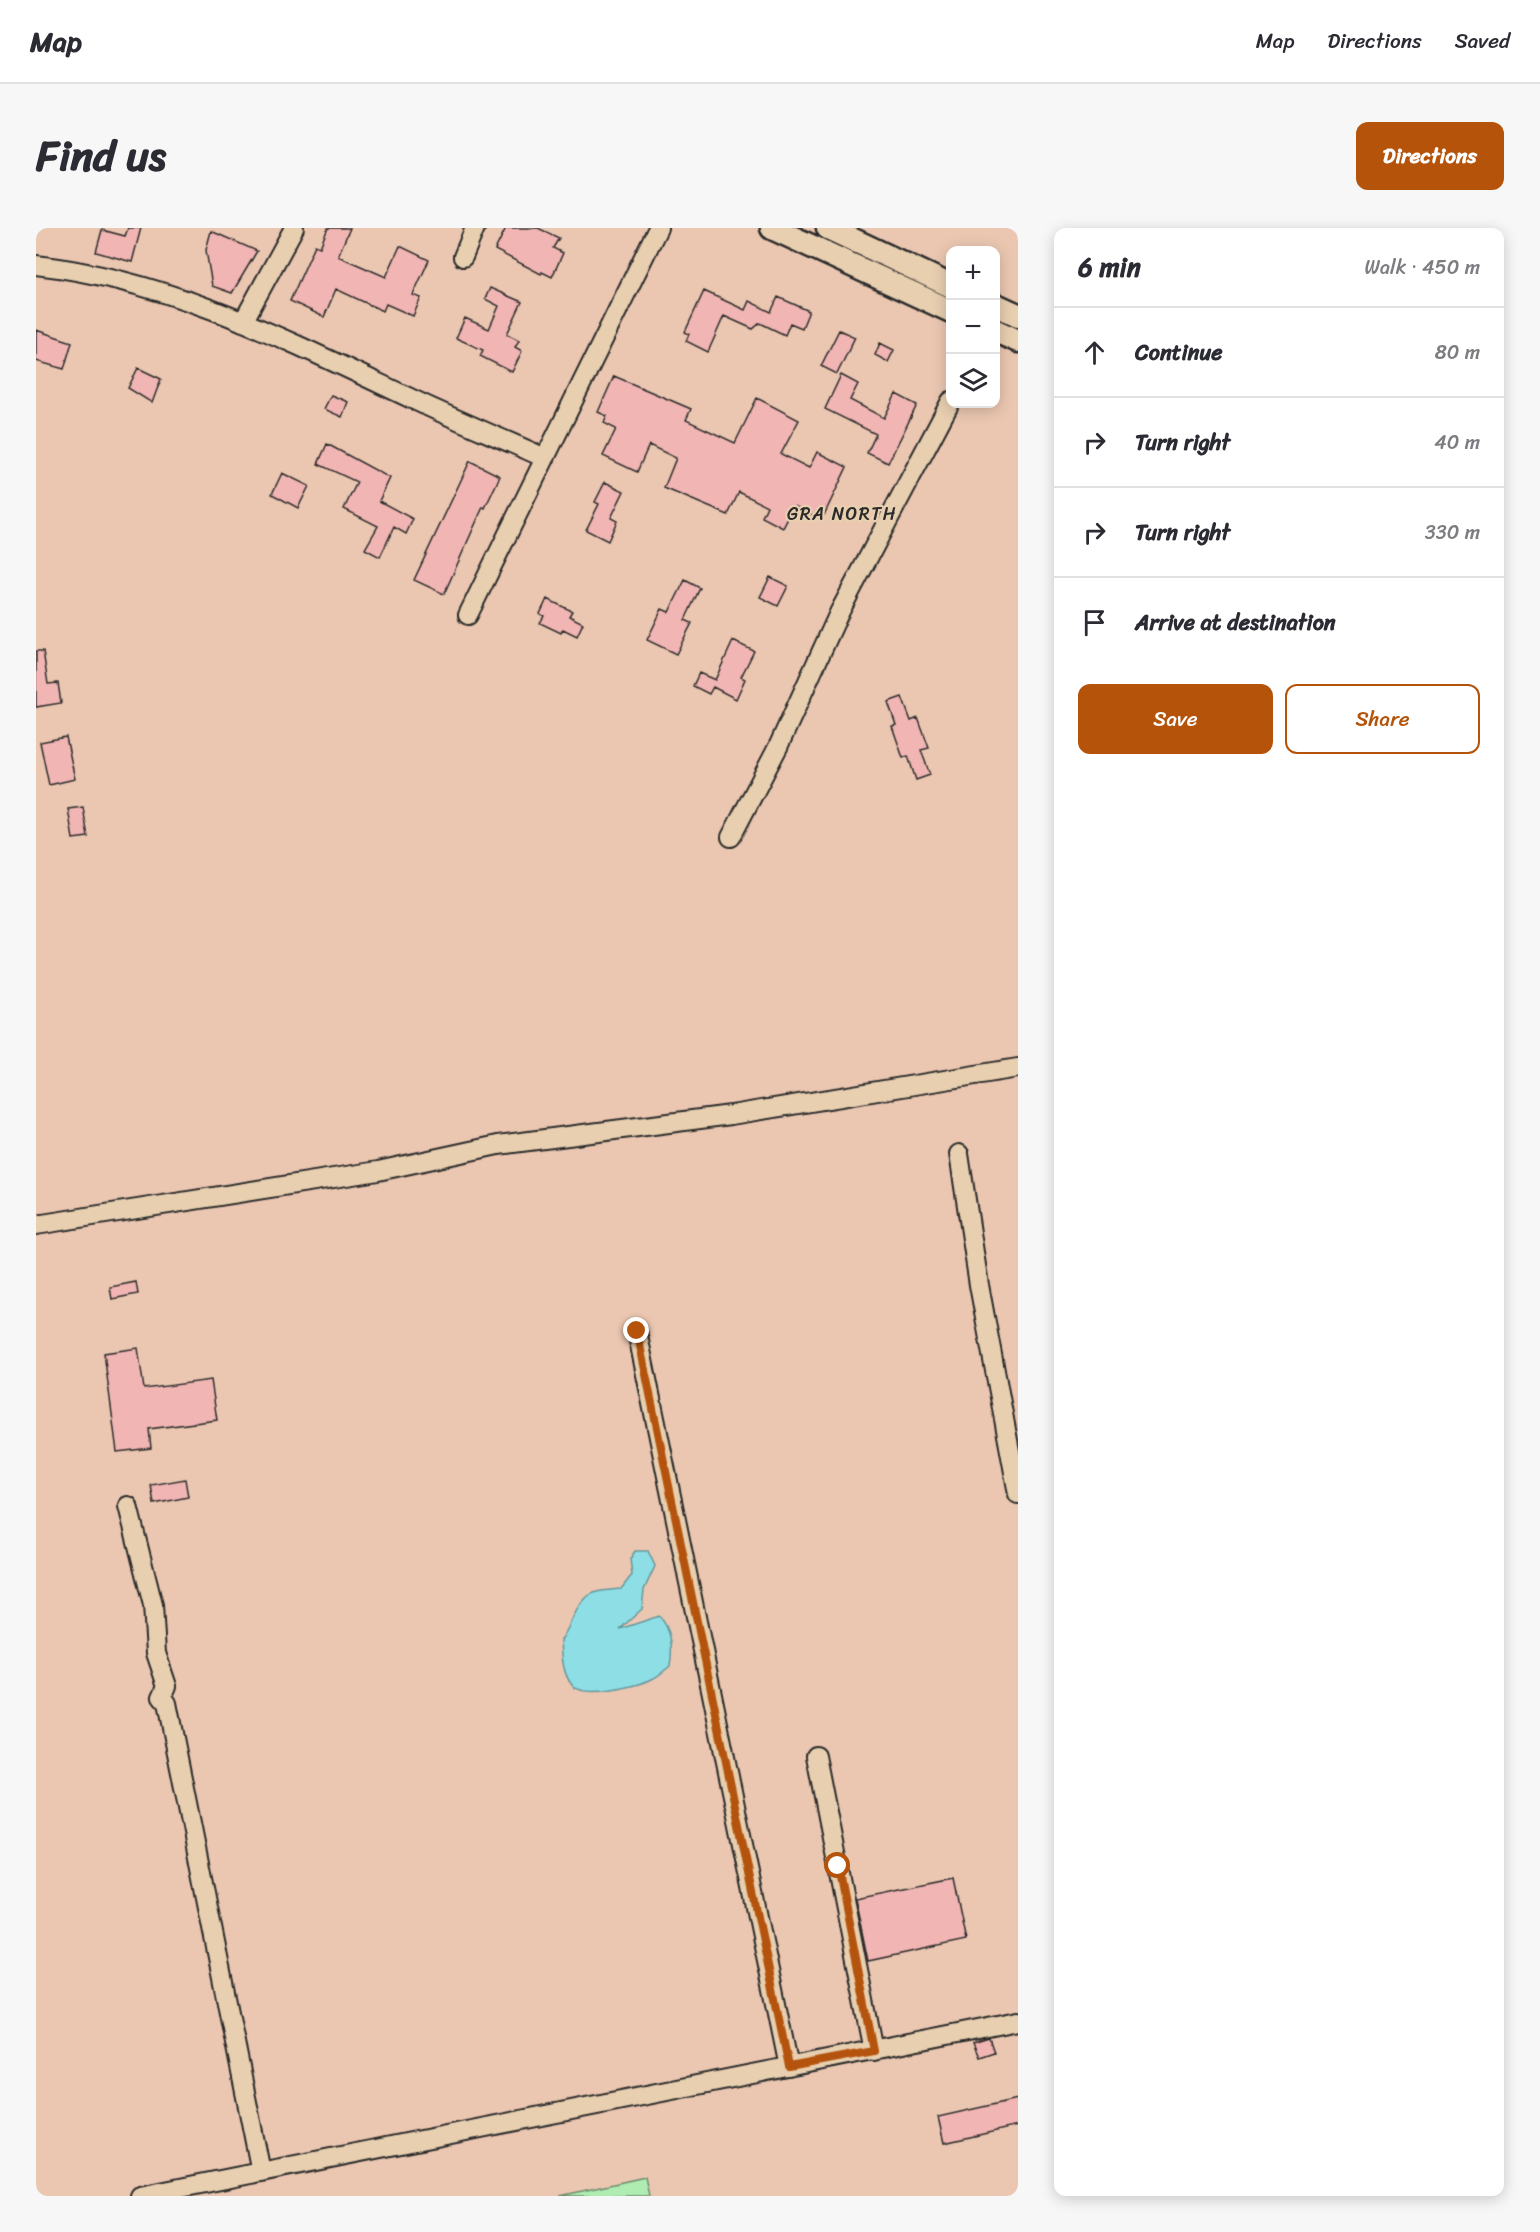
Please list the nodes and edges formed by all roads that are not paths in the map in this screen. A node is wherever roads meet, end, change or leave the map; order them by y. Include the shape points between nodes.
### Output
1 (294, 228) edge
2 (476, 228) edge
3 (658, 228) edge
4 (772, 228) edge
5 (828, 228) edge
6 (463, 257) dead end
7 (36, 265) edge
8 (946, 284) edge
9 (1000, 307) edge
10 (946, 308) edge
11 (1018, 315) edge
12 (243, 322) junction
13 (1000, 332) edge
14 (1018, 341) edge
15 (947, 408) edge
16 (546, 458) junction
17 (468, 615) dead end
18 (730, 837) dead end
19 (1018, 1068) edge
20 (959, 1154) dead end
21 (36, 1225) edge
22 (637, 1331) dead end
23 (1018, 1489) edge
24 (128, 1506) dead end
25 (816, 1756) dead end
26 (1018, 2021) edge
27 (874, 2051) junction
28 (789, 2067) junction
29 (261, 2172) junction
30 (140, 2196) edge

1 - 12 street
2 - 6 street
3 - 16 street
4 - 10 main road
5 - 8 main road
7 - 12 street via 128,282 201,304
9 - 11 main road
12 - 16 street
13 - 14 main road
15 - 18 street via 839,614 778,747
16 - 17 street
19 - 21 street via 731,1115 498,1145 378,1171
20 - 23 street via 979,1285
22 - 28 street
24 - 29 street via 153,1605 156,1653 167,1686 162,1697 167,1703
25 - 27 street
26 - 27 street
27 - 28 street
28 - 29 street
29 - 30 street

